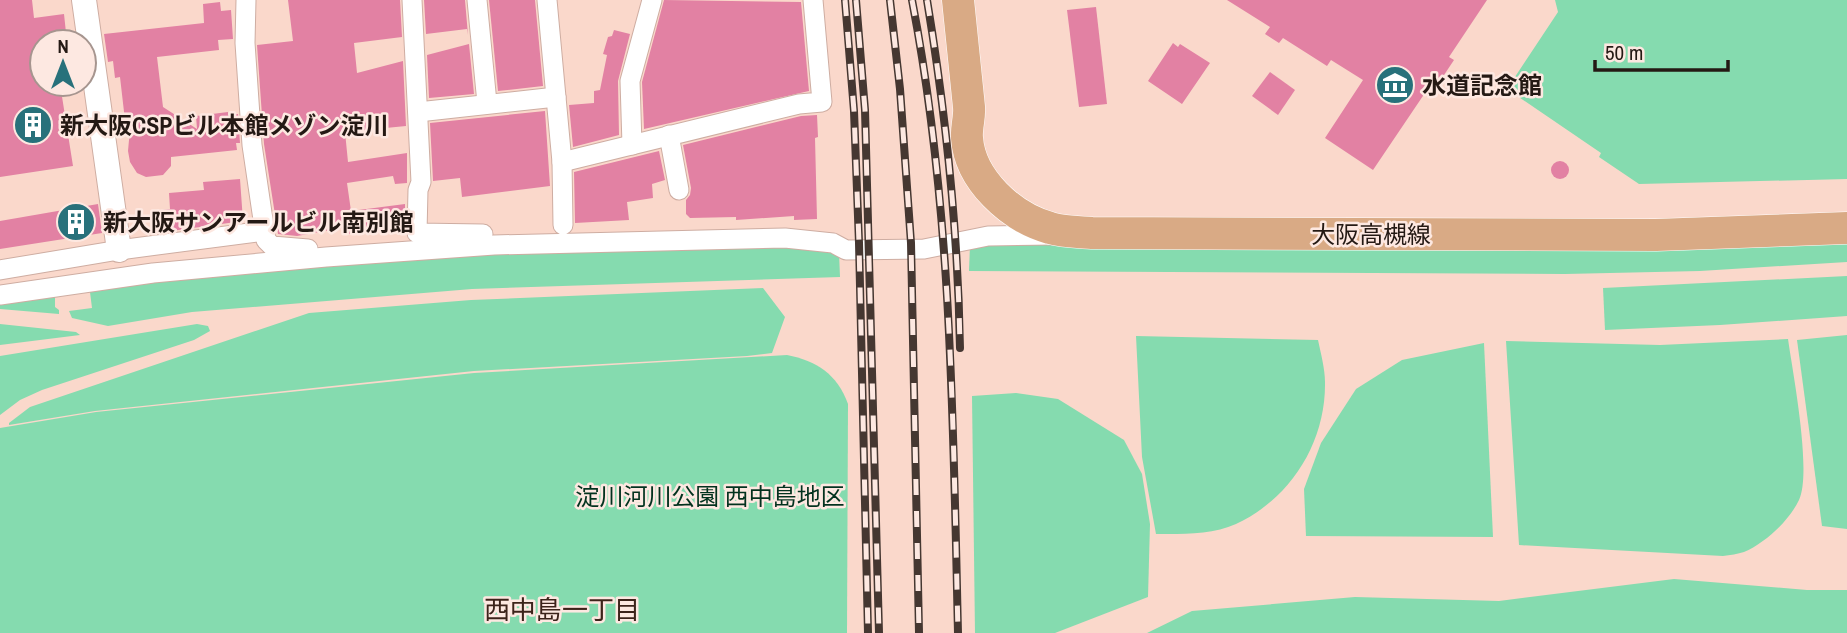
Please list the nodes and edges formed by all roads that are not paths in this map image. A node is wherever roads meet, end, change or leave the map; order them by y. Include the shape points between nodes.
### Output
1 (84, 0) edge
2 (246, 0) edge
3 (412, 0) edge
4 (477, 0) edge
5 (547, 0) edge
6 (652, 0) edge
7 (813, 0) edge
8 (958, 0) edge
9 (556, 97) junction
10 (488, 103) junction
11 (418, 112) junction
12 (970, 113) junction
13 (670, 135) junction
14 (632, 145) junction
15 (562, 162) junction
16 (678, 190) dead end
17 (1847, 213) edge
18 (563, 225) dead end
19 (1847, 228) edge
20 (264, 231) junction
21 (1092, 233) junction
22 (494, 245) junction
23 (119, 250) junction
24 (326, 257) junction
25 (0, 270) edge
26 (0, 295) edge

1 - 23 street
2 - 20 street via 252,145
3 - 11 street
4 - 10 street
5 - 9 street
6 - 14 street via 630,81
7 - 13 street via 822,102
8 - 12 main road, 大阪高槻線
9 - 10 street
9 - 15 street
10 - 11 street
11 - 22 street via 421,182 417,233 491,234
12 - 17 main road, 大阪高槻線 via 994,165 1019,191 1044,207 1079,216 1654,220
12 - 21 main road, 大阪高槻線 via 967,137 971,155 994,193 1036,223
13 - 14 street
13 - 16 street
14 - 15 street
15 - 18 street
19 - 21 main road, 大阪高槻線 via 1656,234
20 - 23 street
20 - 24 street via 272,246 316,250
21 - 22 street via 988,236 924,249 846,250 833,243 785,238
22 - 24 street
23 - 25 street
24 - 26 street via 153,273

